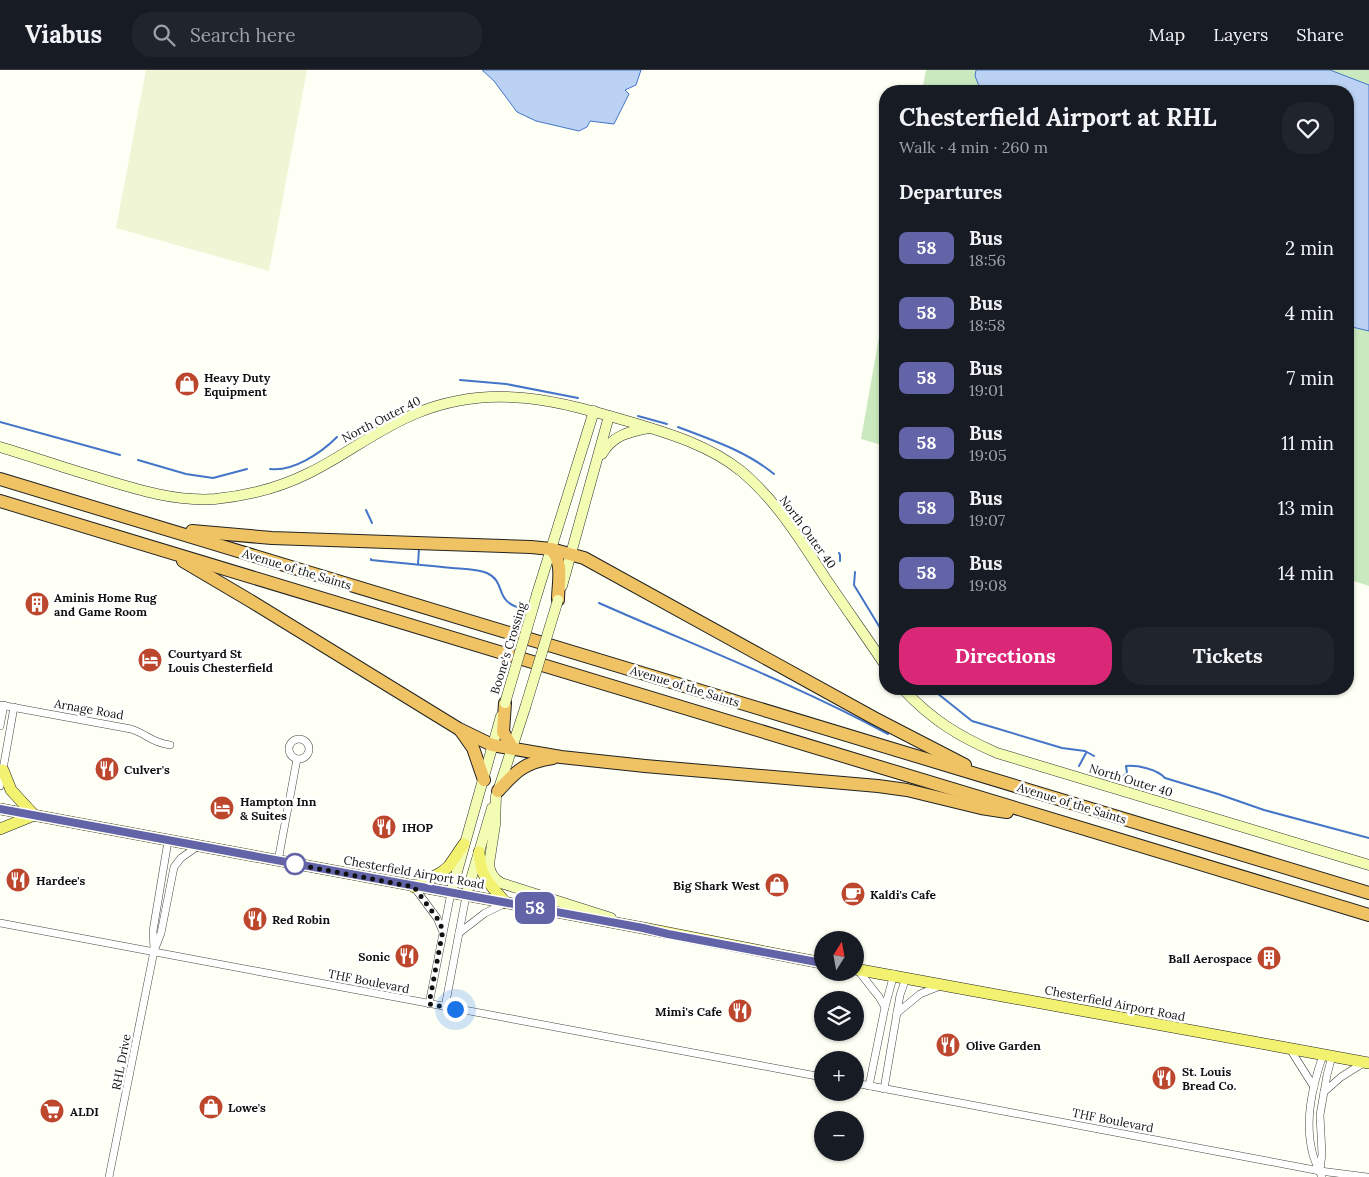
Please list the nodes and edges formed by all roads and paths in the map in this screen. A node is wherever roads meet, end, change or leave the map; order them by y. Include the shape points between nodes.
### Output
1 (594, 412) junction
2 (609, 416) junction
3 (651, 428) junction
4 (0, 447) edge
5 (596, 466) junction
6 (0, 479) edge
7 (0, 501) edge
8 (162, 528) junction
9 (551, 549) junction
10 (168, 552) junction
11 (571, 554) junction
12 (558, 600) junction
13 (879, 656) edge
14 (909, 695) edge
15 (504, 703) junction
16 (2, 705) edge
17 (14, 707) junction
18 (0, 726) edge
19 (459, 729) junction
20 (492, 744) junction
21 (170, 745) dead end
22 (513, 748) junction
23 (561, 757) junction
24 (297, 759) dead end
25 (3, 770) junction
26 (992, 779) junction
27 (484, 780) junction
28 (0, 786) edge
29 (497, 794) junction
30 (0, 809) edge
31 (34, 815) junction
32 (1048, 818) junction
33 (0, 829) edge
34 (168, 841) junction
35 (464, 844) junction
36 (198, 846) junction
37 (478, 852) junction
38 (278, 861) junction
39 (1369, 865) edge
40 (414, 887) junction
41 (450, 893) junction
42 (1369, 893) edge
43 (466, 896) junction
44 (506, 903) junction
45 (1369, 915) edge
46 (0, 923) edge
47 (643, 928) junction
48 (443, 930) junction
49 (458, 934) junction
50 (154, 951) junction
51 (814, 961) edge
52 (864, 970) edge
53 (894, 975) junction
54 (906, 978) junction
55 (864, 979) edge
56 (944, 985) junction
57 (429, 1004) junction
58 (445, 1007) junction
59 (884, 1007) junction
60 (896, 1014) junction
61 (1290, 1049) junction
62 (1328, 1056) junction
63 (1367, 1063) edge
64 (814, 1076) edge
65 (864, 1085) edge
66 (869, 1086) junction
67 (1314, 1087) junction
68 (884, 1088) junction
69 (1324, 1092) junction
70 (1321, 1174) edge
71 (109, 1177) edge
72 (1367, 1177) edge

1 - 2 street, North Outer 40
1 - 4 street, North Outer 40 via 536,398 461,400 416,413 293,480 213,499 182,498 121,485
1 - 9 street, Boone's Crossing
2 - 3 street, North Outer 40
2 - 5 street
3 - 5 street via 618,436 606,447
3 - 13 street, North Outer 40 via 697,445 740,470 780,510
5 - 11 street
6 - 8 highway, Avenue of the Saints
7 - 10 highway, Avenue of the Saints
8 - 9 highway via 272,538
8 - 26 highway, Avenue of the Saints
9 - 11 highway
9 - 12 highway via 560,565
9 - 15 street, Boone's Crossing, bridge
10 - 19 highway
10 - 32 highway, Avenue of the Saints
11 - 12 street
11 - 26 highway via 584,558 883,723
12 - 22 street, bridge
14 - 39 street, North Outer 40 via 942,725 997,753
15 - 20 street, Boone's Crossing
15 - 22 highway via 503,732
16 - 17 street, Arnage Road
16 - 18 street
17 - 21 street, Arnage Road via 131,728 151,740
17 - 25 street
19 - 20 highway
19 - 27 highway via 473,748
20 - 22 highway
20 - 27 street, Boone's Crossing
22 - 23 highway
22 - 29 street
23 - 29 highway via 526,765 516,771
23 - 32 highway via 897,789 981,808
24 - 38 street
25 - 28 street
25 - 31 main road via 11,790
26 - 42 highway, Avenue of the Saints
27 - 35 street, Boone's Crossing
29 - 37 street
29 - 47 street via 489,864 494,879
30 - 31 main road, Chesterfield Airport Road
31 - 33 main road
31 - 34 main road, Chesterfield Airport Road
32 - 45 highway, Avenue of the Saints
34 - 36 main road, Chesterfield Airport Road
34 - 50 street, RHL Drive via 153,931
35 - 40 main road via 449,866
35 - 41 street, Boone's Crossing
36 - 38 main road, Chesterfield Airport Road
36 - 50 street, RHL Drive via 174,867 161,933
37 - 43 street
37 - 44 main road via 485,879
38 - 40 main road, Chesterfield Airport Road
40 - 41 main road, Chesterfield Airport Road
40 - 48 street
41 - 43 main road, Chesterfield Airport Road
41 - 48 street
43 - 44 main road, Chesterfield Airport Road
43 - 49 street
44 - 47 main road, Chesterfield Airport Road
44 - 49 street via 485,913
46 - 50 street, THF Boulevard
47 - 51 main road, Chesterfield Airport Road
48 - 57 street
49 - 58 street
50 - 57 street, THF Boulevard
50 - 71 street, RHL Drive
52 - 53 main road, Chesterfield Airport Road
53 - 54 main road, Chesterfield Airport Road
53 - 59 street
54 - 56 main road, Chesterfield Airport Road
54 - 60 street
55 - 59 street
56 - 60 street via 920,994
56 - 61 main road, Chesterfield Airport Road
57 - 58 street, THF Boulevard
58 - 64 street, THF Boulevard
59 - 66 street
60 - 68 street
61 - 62 main road, Chesterfield Airport Road
61 - 67 street
62 - 63 main road, Chesterfield Airport Road
62 - 67 street
62 - 69 street
63 - 69 street via 1341,1077
65 - 66 street, THF Boulevard
66 - 68 street, THF Boulevard
67 - 70 street via 1309,1126 1313,1155
68 - 70 street, THF Boulevard
69 - 70 street via 1320,1116
70 - 72 street, THF Boulevard

